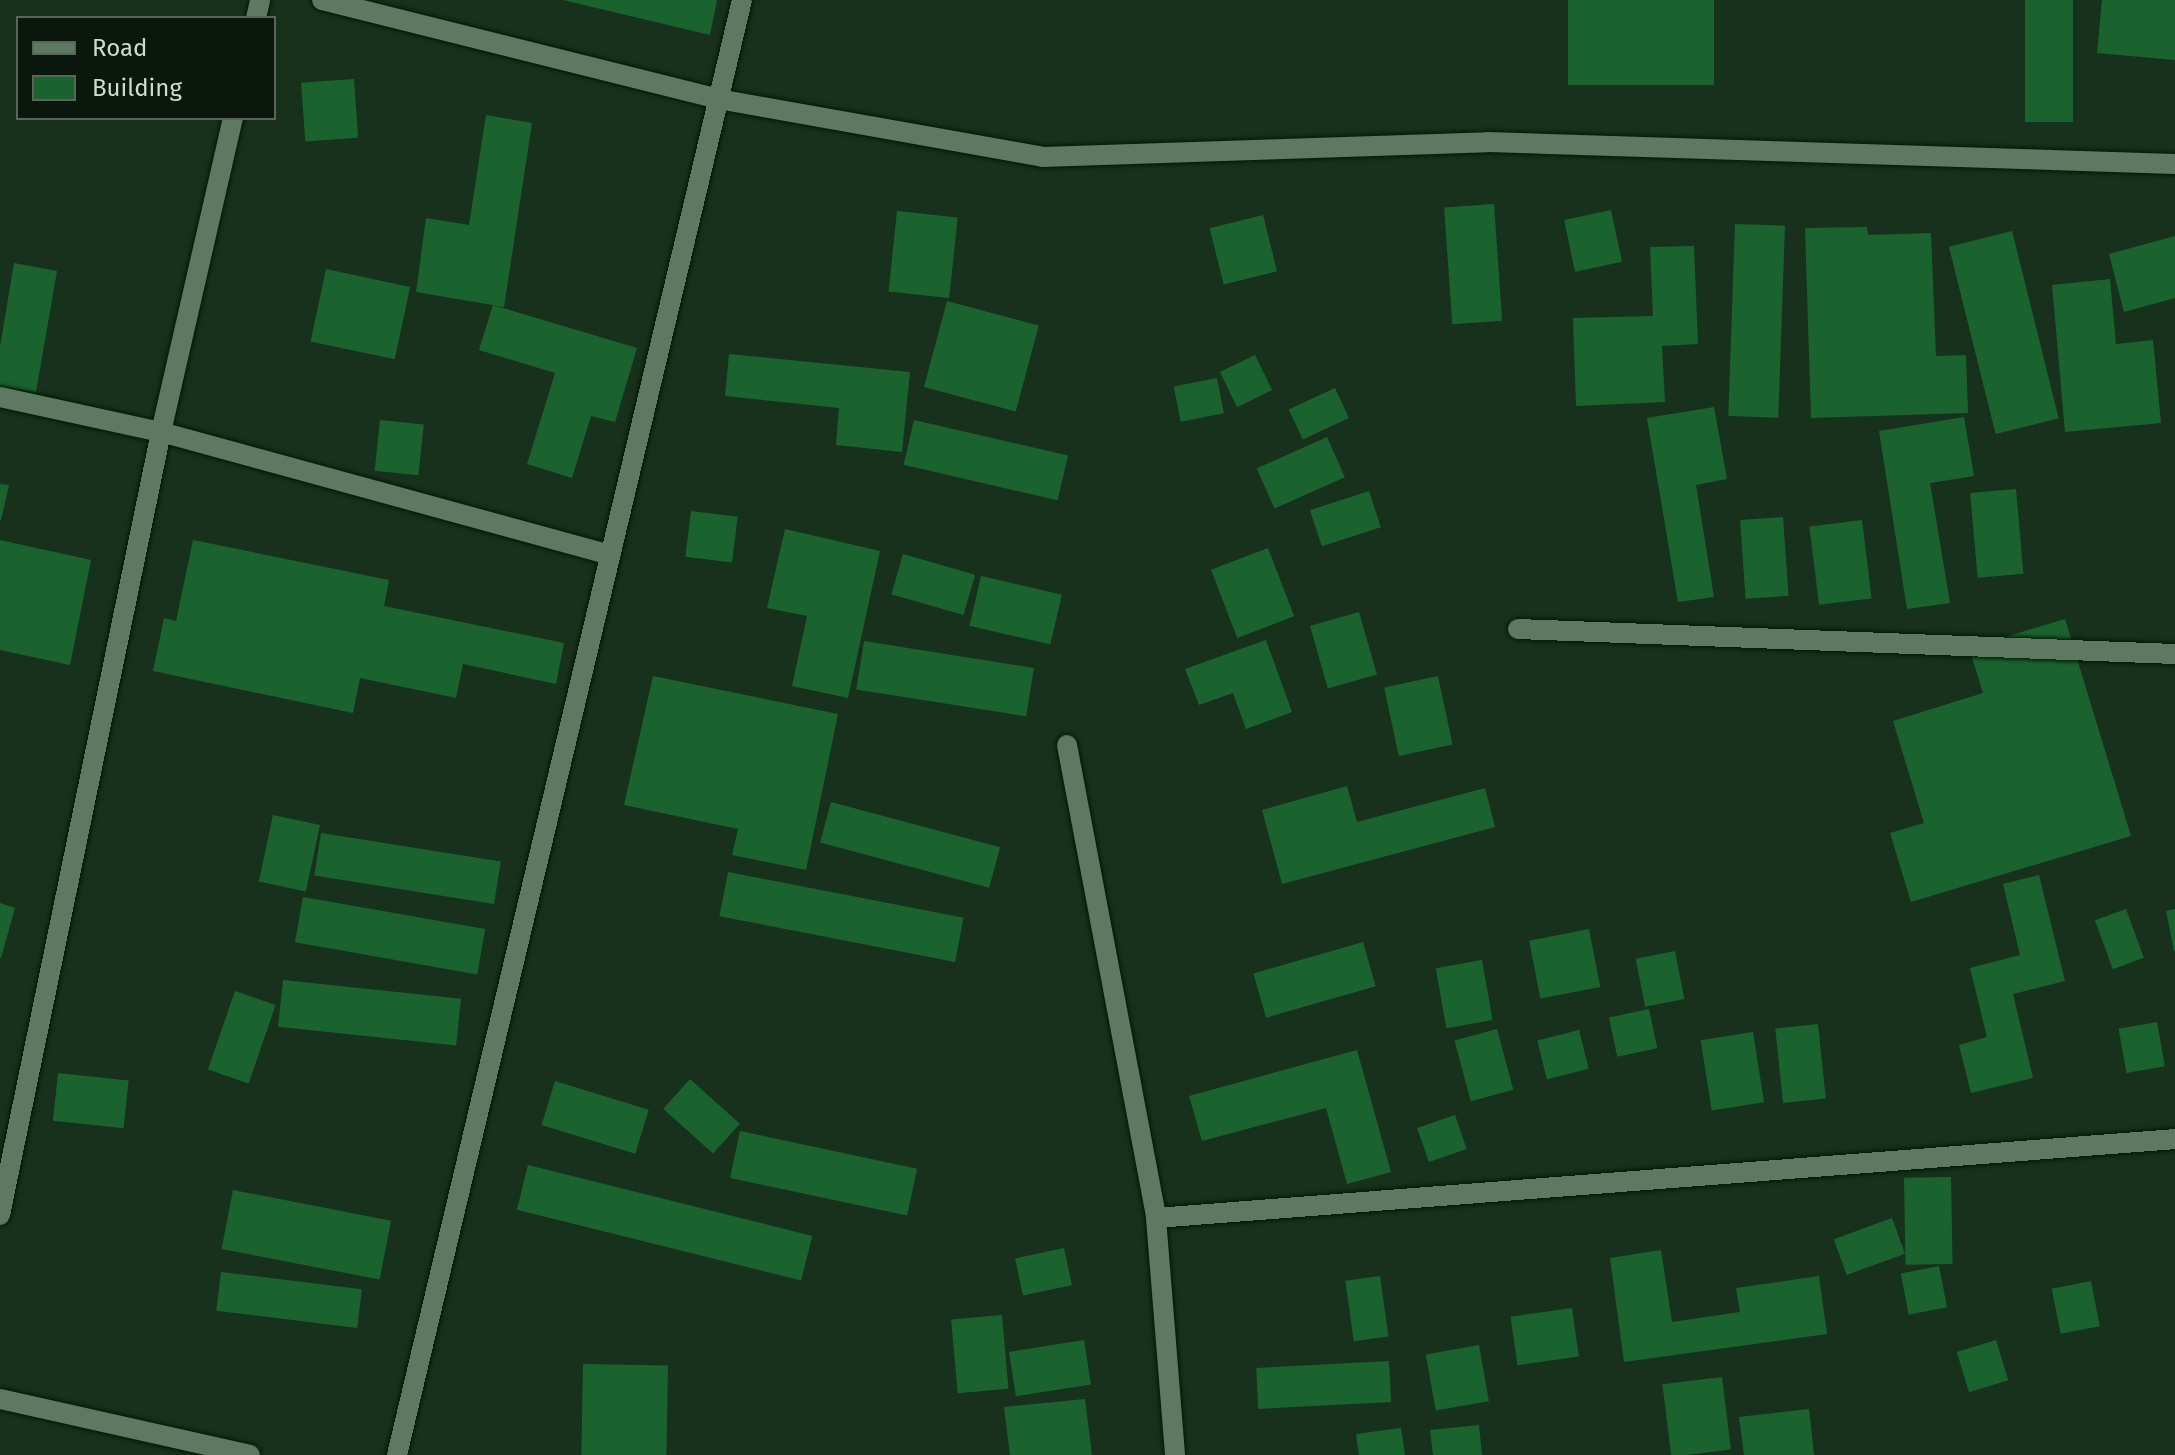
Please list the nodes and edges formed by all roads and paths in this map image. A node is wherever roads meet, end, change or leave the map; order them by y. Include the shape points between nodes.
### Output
1 (322, 0) edge
2 (742, 0) edge
3 (718, 99) junction
4 (233, 120) edge
5 (2175, 164) edge
6 (0, 397) edge
7 (161, 432) junction
8 (610, 555) junction
9 (1518, 629) dead end
10 (2175, 654) edge
11 (1067, 745) dead end
12 (2175, 1139) edge
13 (0, 1215) edge
14 (1156, 1218) junction
15 (0, 1399) edge
16 (250, 1455) edge
17 (397, 1455) edge
18 (1175, 1455) edge

1 - 3 street
2 - 3 street
3 - 5 street via 1042,157 1488,142
3 - 8 street
4 - 7 street
6 - 7 street
7 - 8 street
7 - 13 street
8 - 17 street
9 - 10 street
11 - 14 street
12 - 14 street
14 - 18 street
15 - 16 street

